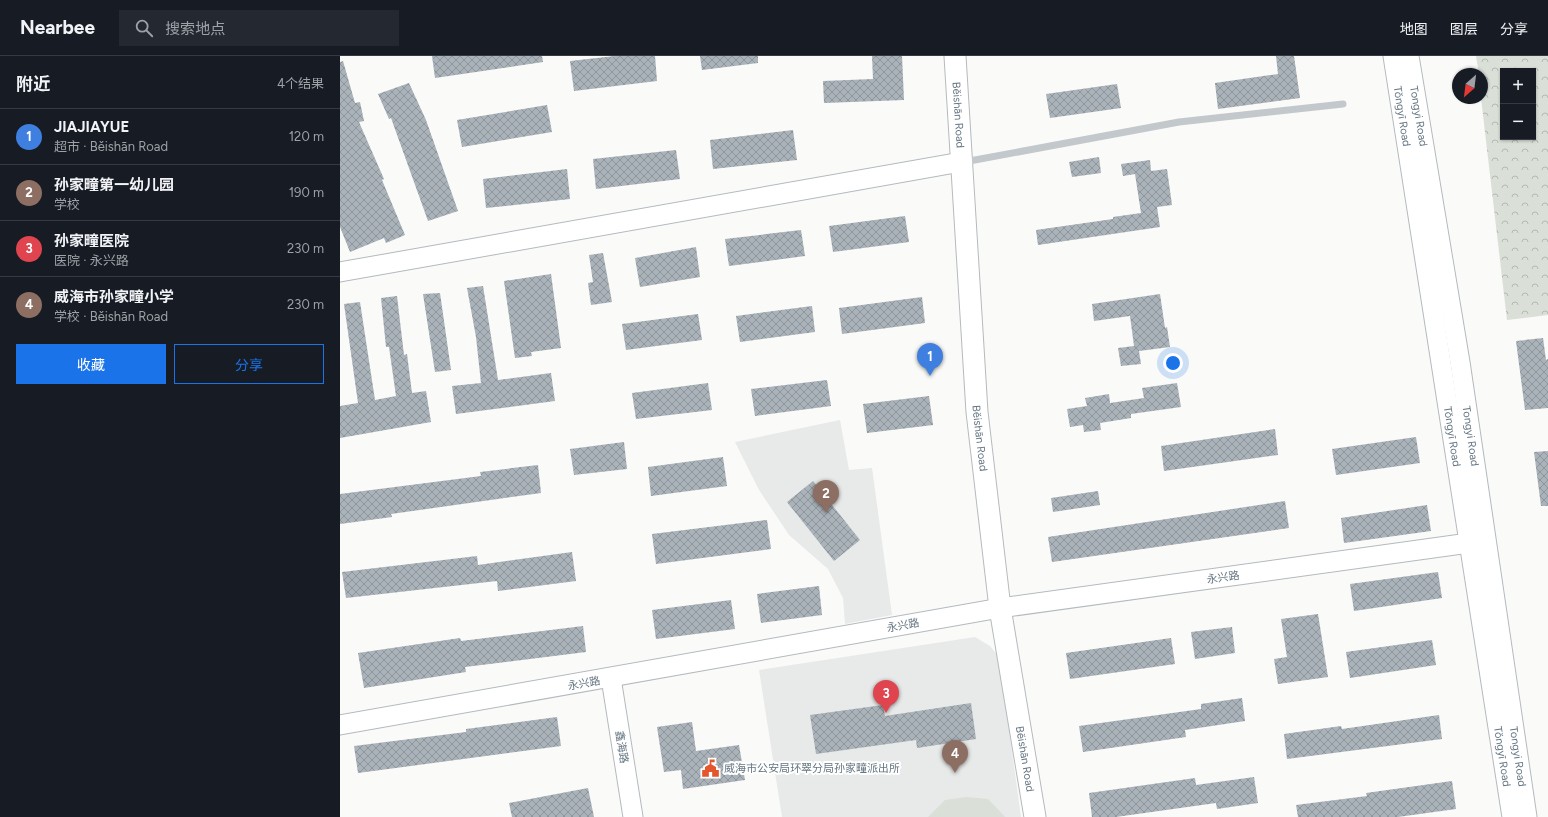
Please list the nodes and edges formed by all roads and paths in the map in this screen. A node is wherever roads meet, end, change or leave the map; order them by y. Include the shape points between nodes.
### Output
1 (954, 56) edge
2 (1393, 56) edge
3 (1409, 56) edge
4 (1343, 104) dead end
5 (962, 162) junction
6 (340, 272) edge
7 (1469, 543) junction
8 (1000, 608) junction
9 (611, 678) junction
10 (340, 725) edge
11 (633, 817) edge
12 (1035, 817) edge
13 (1512, 817) edge
14 (1527, 817) edge

1 - 5 main road, Běishān Road
2 - 7 street, Tǒngyī Road
3 - 14 street, Tongyi Road via 1460,362
4 - 5 lane via 1179,122
5 - 6 street
5 - 8 main road, Běishān Road via 977,412
7 - 8 street, 永兴路
7 - 13 street, Tǒngyī Road
8 - 9 street, 永兴路
8 - 12 main road, Běishān Road
9 - 10 street, 永兴路
9 - 11 street, 鑫海路

